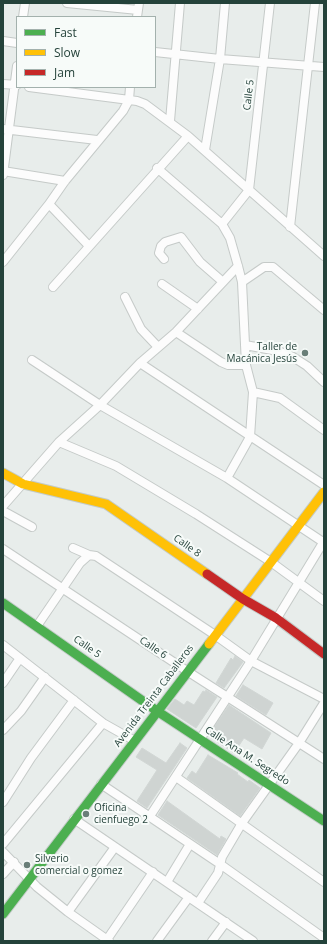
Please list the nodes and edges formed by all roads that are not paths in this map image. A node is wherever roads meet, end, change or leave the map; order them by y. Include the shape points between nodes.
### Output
1 (25, 3) edge
2 (67, 3) edge
3 (180, 3) edge
4 (225, 3) edge
5 (270, 3) edge
6 (315, 3) edge
7 (138, 10) edge
8 (23, 16) edge
9 (3, 41) edge
10 (16, 43) edge
11 (156, 52) edge
12 (175, 55) junction
13 (220, 59) junction
14 (264, 63) junction
15 (308, 65) junction
16 (324, 67) edge
17 (3, 84) edge
18 (16, 85) edge
19 (37, 88) edge
20 (130, 88) edge
21 (129, 100) junction
22 (170, 121) junction
23 (6, 129) edge
24 (188, 136) junction
25 (97, 140) junction
26 (205, 150) junction
27 (157, 168) junction
28 (3, 173) edge
29 (65, 180) junction
30 (249, 190) junction
31 (49, 204) junction
32 (222, 224) junction
33 (290, 227) junction
34 (89, 246) junction
35 (324, 256) edge
36 (164, 259) dead end
37 (3, 262) edge
38 (238, 266) junction
39 (223, 282) junction
40 (242, 282) junction
41 (162, 284) dead end
42 (53, 287) dead end
43 (125, 297) dead end
44 (198, 309) junction
45 (324, 310) edge
46 (176, 332) junction
47 (245, 345) junction
48 (158, 348) junction
49 (32, 360) dead end
50 (140, 363) junction
51 (246, 365) junction
52 (324, 382) edge
53 (253, 392) junction
54 (100, 405) junction
55 (324, 430) edge
56 (250, 437) junction
57 (60, 442) junction
58 (3, 473) edge
59 (227, 478) junction
60 (23, 484) junction
61 (324, 485) edge
62 (324, 492) edge
63 (3, 506) edge
64 (3, 511) edge
65 (297, 526) junction
66 (32, 527) dead end
67 (323, 542) edge
68 (73, 548) dead end
69 (3, 549) edge
70 (89, 555) junction
71 (271, 562) junction
72 (300, 582) junction
73 (62, 588) junction
74 (243, 599) junction
75 (324, 601) edge
76 (3, 603) edge
77 (276, 618) junction
78 (37, 626) junction
79 (215, 635) junction
80 (3, 645) edge
81 (324, 654) edge
82 (20, 658) junction
83 (251, 661) junction
84 (186, 671) junction
85 (44, 677) junction
86 (3, 683) edge
87 (228, 696) junction
88 (324, 699) edge
89 (74, 700) junction
90 (324, 703) edge
91 (157, 711) junction
92 (103, 723) junction
93 (3, 730) edge
94 (200, 738) junction
95 (135, 741) junction
96 (300, 743) junction
97 (324, 759) edge
98 (176, 777) junction
99 (101, 784) junction
100 (270, 784) junction
101 (3, 802) edge
102 (150, 816) junction
103 (74, 819) junction
104 (324, 820) edge
105 (242, 823) junction
106 (3, 844) edge
107 (190, 844) junction
108 (115, 847) junction
109 (3, 852) edge
110 (14, 862) junction
111 (220, 864) junction
112 (153, 872) junction
113 (3, 874) edge
114 (30, 880) junction
115 (167, 882) junction
116 (324, 882) edge
117 (189, 897) junction
118 (198, 903) junction
119 (68, 912) junction
120 (3, 914) edge
121 (226, 922) junction
122 (324, 938) edge
123 (107, 941) edge
124 (157, 941) edge
125 (212, 941) edge
126 (253, 941) edge

1 - 8 street
2 - 7 street
3 - 12 street
4 - 13 street
5 - 14 street, Calle 5
6 - 15 street
9 - 10 street
11 - 12 street
12 - 13 street
12 - 22 street
13 - 14 street
13 - 26 street
14 - 15 street
14 - 30 street, Calle 5
15 - 16 street
15 - 33 street
17 - 18 street
18 - 23 street
19 - 21 street
20 - 21 street
21 - 22 street via 145,104
21 - 25 street via 114,123
22 - 24 street
23 - 25 street
23 - 28 street
24 - 26 street
24 - 27 street
25 - 29 street
26 - 30 street
27 - 32 street
27 - 34 street via 126,207
28 - 29 street
29 - 31 street
30 - 32 street
30 - 33 street
31 - 34 street
31 - 37 street
32 - 38 street via 230,238
33 - 35 street
34 - 42 street
36 - 39 street via 159,252 161,246 165,242 181,237 200,262
38 - 39 street
38 - 40 street
39 - 44 street
40 - 45 street via 264,267 273,266
40 - 47 street
41 - 44 street
43 - 48 street via 141,329
44 - 46 street
46 - 48 street
46 - 51 street via 221,362 228,365
47 - 51 street
47 - 52 street via 278,351 293,357
48 - 50 street
49 - 54 street
50 - 54 street
50 - 56 street
51 - 53 street
53 - 55 street via 280,398
53 - 56 street
54 - 57 street
54 - 59 street
56 - 59 street
56 - 61 street
57 - 60 street
57 - 71 street via 116,466
58 - 60 street, Calle 8
59 - 65 street
60 - 63 street
60 - 74 street, Calle 8 via 112,507
62 - 65 street, Avenida Treinta Caballeros
64 - 66 street
65 - 67 street
65 - 71 street, Avenida Treinta Caballeros
67 - 72 street
68 - 70 street
69 - 73 street, Calle 6
70 - 73 street
70 - 79 street via 96,556
71 - 72 street
71 - 74 street, Avenida Treinta Caballeros
72 - 75 street
72 - 77 street
73 - 78 street
73 - 84 street, Calle 6
74 - 77 street, Calle 8
74 - 79 street, Avenida Treinta Caballeros
76 - 78 street, Calle 5
77 - 81 street, Calle 8
77 - 83 street
78 - 91 street, Calle 5
79 - 83 street
79 - 84 street, Avenida Treinta Caballeros
80 - 82 street
82 - 85 street
82 - 86 street
83 - 87 street
83 - 88 street
84 - 87 street, Calle 6
84 - 91 street, Avenida Treinta Caballeros
85 - 89 street
85 - 93 street via 21,711
87 - 94 street
87 - 96 street, Calle 6
89 - 92 street
89 - 101 street via 31,758
90 - 96 street
91 - 94 street, Calle Ana M. Segredo
91 - 95 street, Avenida Treinta Caballeros
92 - 95 street
92 - 106 street
94 - 98 street
94 - 100 street, Calle Ana M. Segredo
95 - 99 street, Avenida Treinta Caballeros
96 - 97 street, Calle 6
96 - 100 street
98 - 102 street
98 - 105 street
99 - 102 street
99 - 103 street, Avenida Treinta Caballeros
100 - 104 street, Calle Ana M. Segredo
100 - 105 street
102 - 107 street
103 - 108 street
103 - 114 street, Avenida Treinta Caballeros
105 - 111 street
105 - 116 street
107 - 111 street
107 - 115 street
108 - 112 street
108 - 119 street
109 - 110 street
110 - 113 street
110 - 114 street
111 - 118 street via 218,873
111 - 122 street
112 - 115 street
112 - 123 street
114 - 119 street
114 - 120 street, Avenida Treinta Caballeros
115 - 117 street
117 - 118 street
117 - 124 street
118 - 121 street
119 - 123 street
121 - 125 street
121 - 126 street

